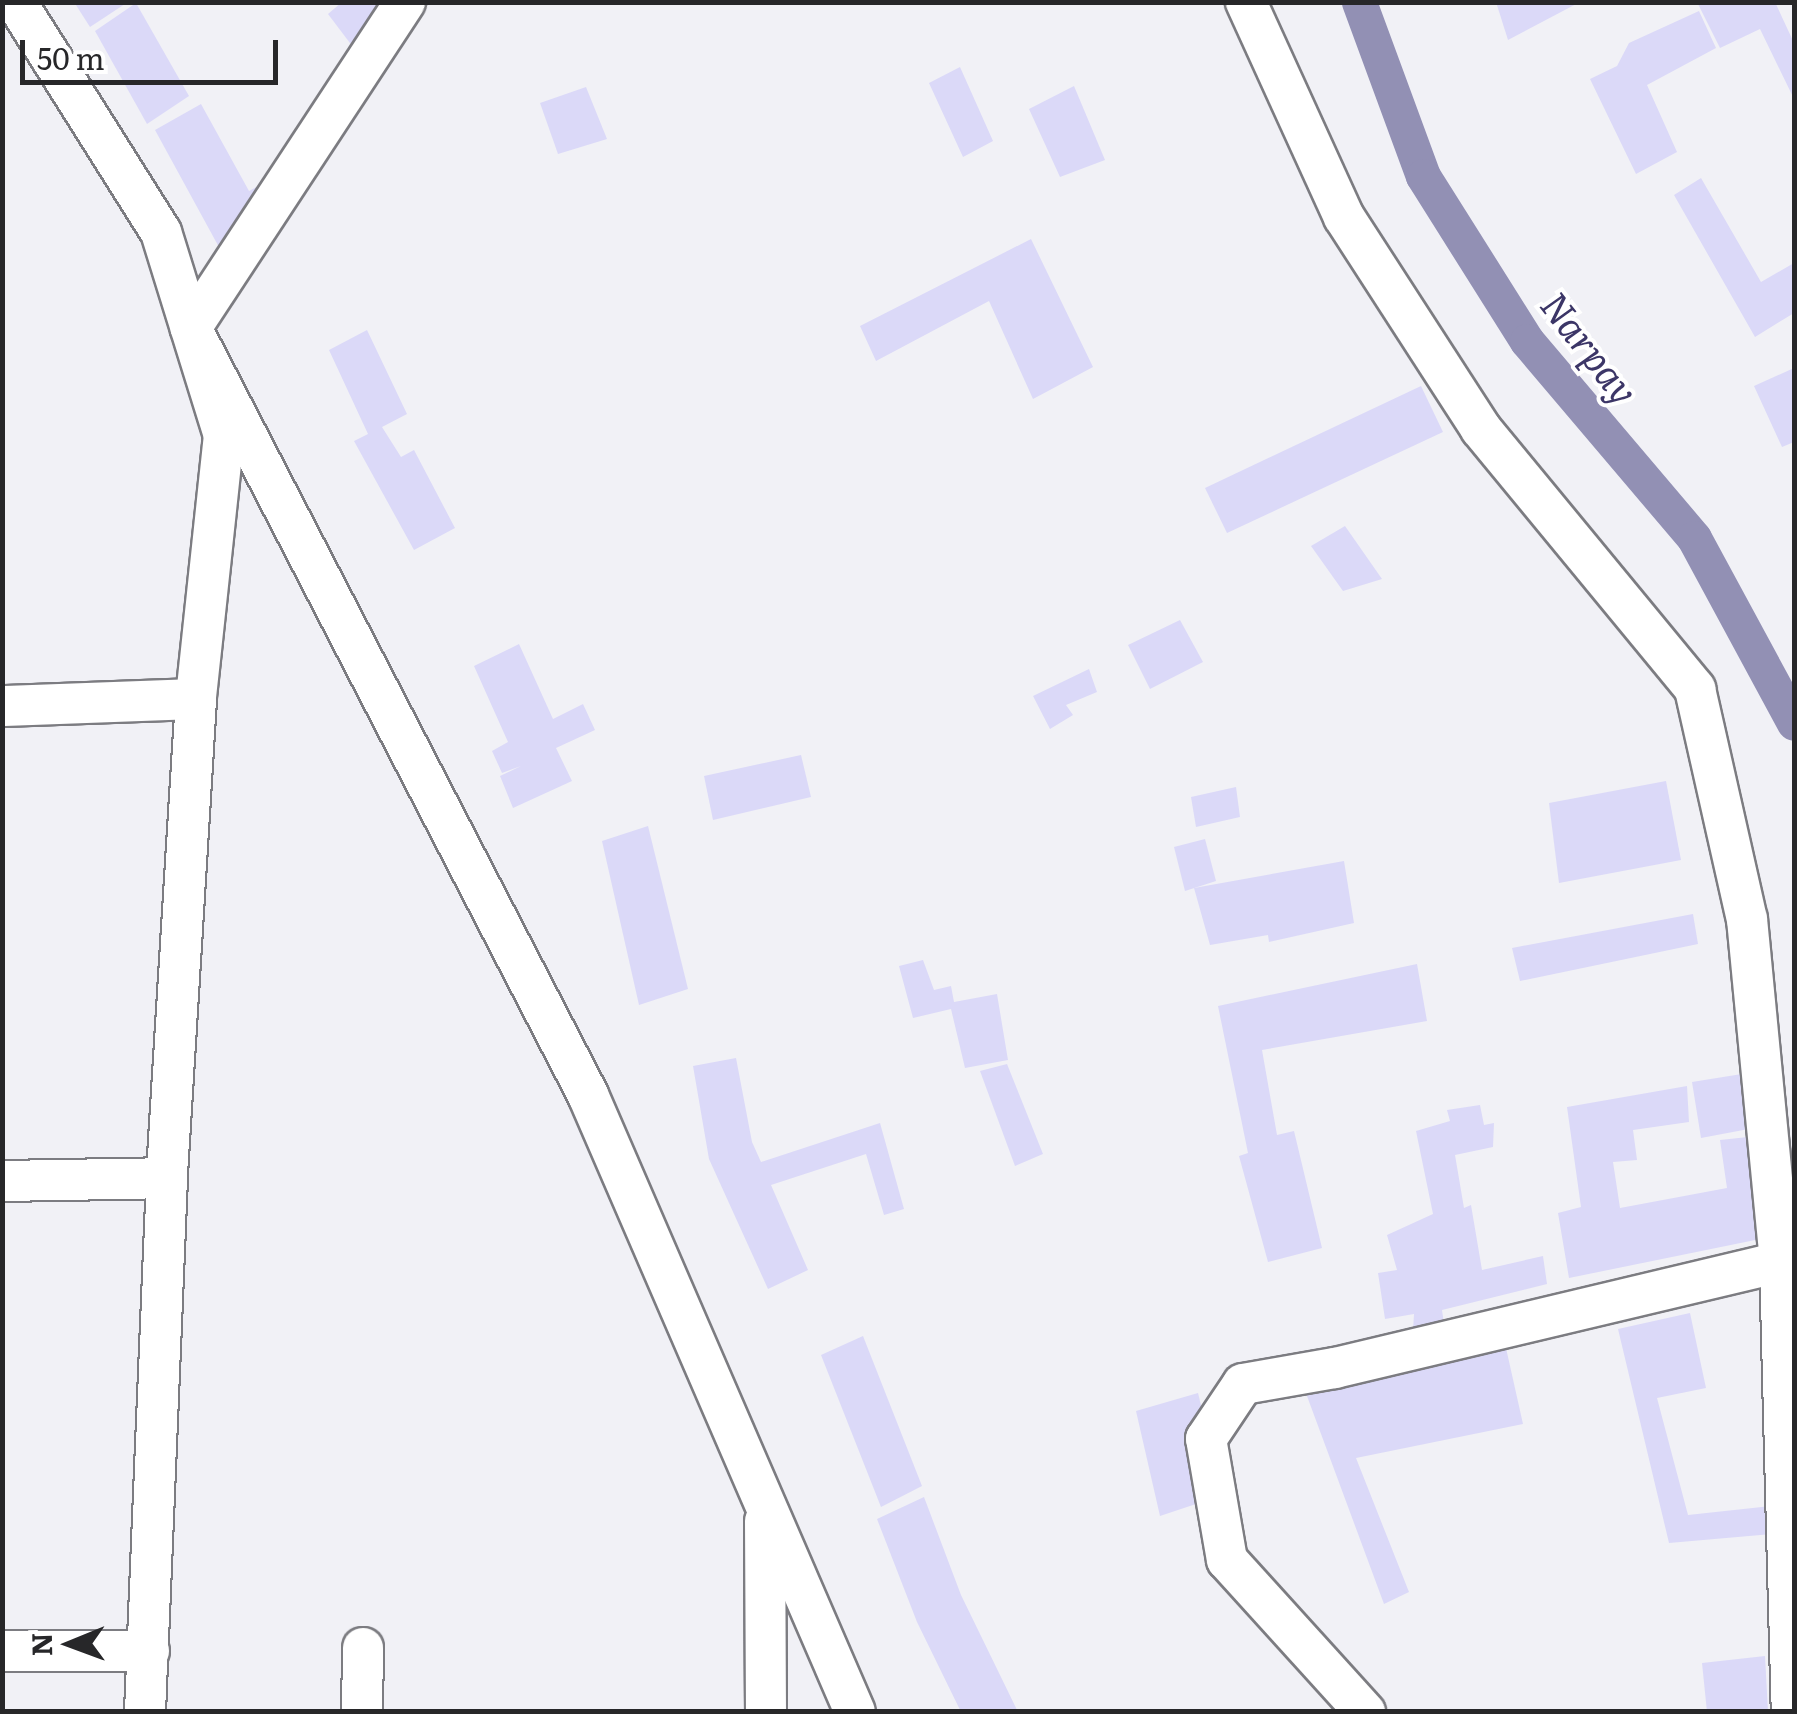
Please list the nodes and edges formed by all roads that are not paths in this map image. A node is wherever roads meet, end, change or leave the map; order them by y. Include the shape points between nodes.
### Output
1 (16, 2) edge
2 (405, 2) edge
3 (1246, 2) edge
4 (191, 328) junction
5 (196, 699) junction
6 (2, 706) edge
7 (167, 1178) junction
8 (2, 1181) edge
9 (1780, 1262) junction
10 (765, 1502) junction
11 (363, 1648) dead end
12 (2, 1651) edge
13 (148, 1651) junction
14 (146, 1712) edge
15 (362, 1712) edge
16 (766, 1712) edge
17 (856, 1712) edge
18 (1365, 1712) edge
19 (1792, 1712) edge

1 - 4 street via 161,232
2 - 4 street
3 - 9 street via 1344,216 1481,429 1694,689 1747,919
4 - 5 street via 224,435
4 - 10 street via 588,1095
5 - 6 street
5 - 7 street
7 - 8 street
7 - 13 street
9 - 18 street via 1243,1384 1206,1440 1227,1560
9 - 19 street
10 - 16 street
10 - 17 street
11 - 15 street
12 - 13 street
13 - 14 street

